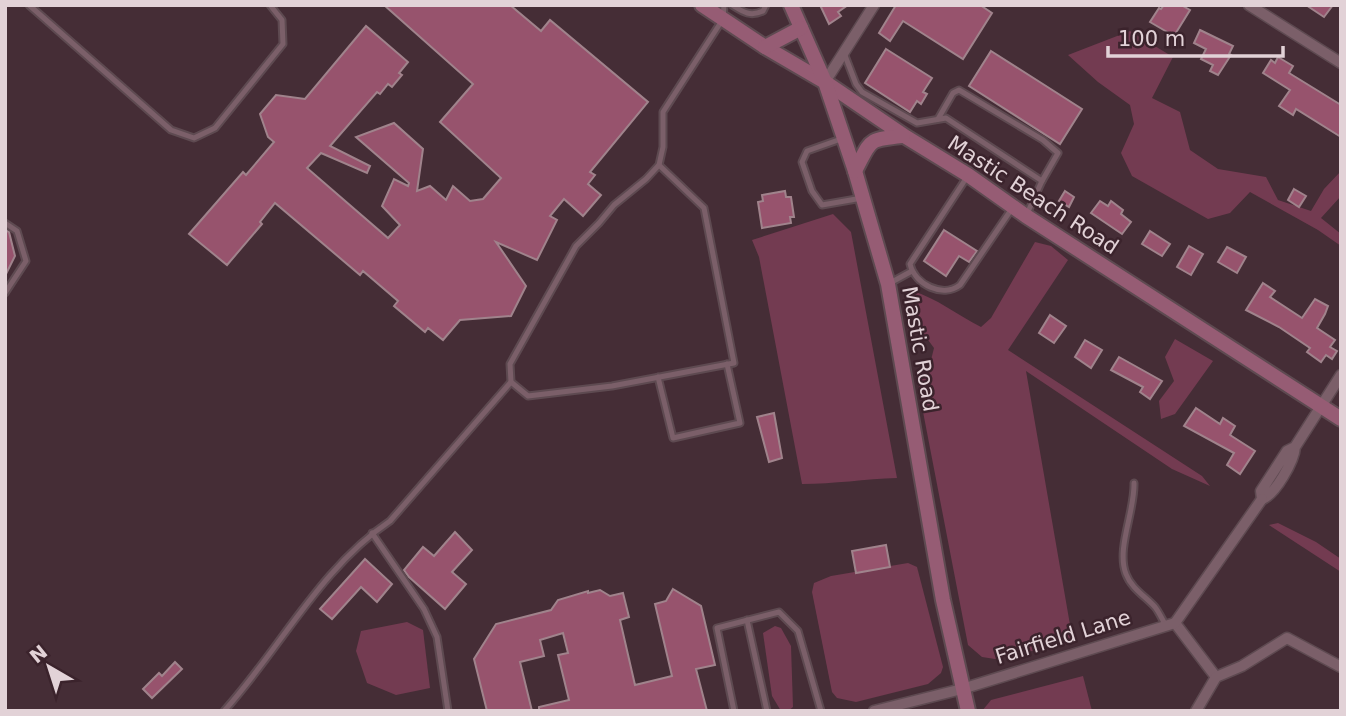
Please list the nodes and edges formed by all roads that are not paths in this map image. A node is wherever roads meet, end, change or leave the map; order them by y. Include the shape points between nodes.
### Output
1 (29, 5) edge
2 (270, 5) edge
3 (702, 5) edge
4 (732, 5) edge
5 (766, 5) edge
6 (791, 5) edge
7 (874, 5) edge
8 (1249, 5) edge
9 (724, 12) edge
10 (801, 28) junction
11 (765, 47) junction
12 (844, 54) junction
13 (1341, 63) edge
14 (825, 82) junction
15 (938, 119) junction
16 (917, 123) junction
17 (905, 136) junction
18 (844, 138) junction
19 (659, 164) junction
20 (855, 171) junction
21 (968, 175) junction
22 (1042, 181) junction
23 (862, 198) junction
24 (1013, 207) junction
25 (1026, 216) junction
26 (5, 223) edge
27 (912, 271) junction
28 (888, 284) junction
29 (5, 293) edge
30 (727, 365) junction
31 (1341, 375) edge
32 (658, 377) junction
33 (511, 382) junction
34 (1321, 406) junction
35 (1341, 419) edge
36 (1134, 483) dead end
37 (372, 533) junction
38 (747, 621) junction
39 (1170, 624) junction
40 (1341, 667) edge
41 (1216, 677) junction
42 (962, 688) junction
43 (877, 710) edge
44 (224, 711) edge
45 (448, 711) edge
46 (734, 711) edge
47 (767, 711) edge
48 (821, 711) edge
49 (968, 711) edge
50 (1196, 711) edge

1 - 2 lane via 171,130 194,138 215,128 283,44 282,20
3 - 9 street, Mastic Beach Road
4 - 5 lane via 755,15
6 - 10 street, Mastic Road
7 - 12 street
8 - 13 street
9 - 11 street, Mastic Beach Road
9 - 19 lane via 663,112
10 - 11 street
10 - 14 street, Mastic Road
11 - 14 street, Mastic Beach Road
12 - 14 street
12 - 16 lane via 862,92
14 - 17 street, Mastic Beach Road
14 - 18 street, Mastic Road
15 - 16 lane
15 - 22 lane via 946,118
15 - 22 lane via 959,90 1012,121 1058,153
16 - 17 lane
17 - 20 street via 871,141
17 - 21 street, Mastic Beach Road
18 - 20 street, Mastic Road
18 - 23 lane via 807,151 802,162 822,205
19 - 30 lane via 704,208 734,363
19 - 33 lane via 576,246 510,364
20 - 23 street, Mastic Road
21 - 24 street, Mastic Beach Road
21 - 27 lane via 910,264
22 - 25 lane
23 - 28 street, Mastic Road
24 - 25 street, Mastic Beach Road
24 - 27 lane via 953,291 939,291
25 - 34 street, Mastic Beach Road
26 - 29 lane via 17,231 26,261
27 - 28 lane
28 - 42 street, Mastic Road
30 - 32 lane
30 - 32 lane via 740,423 673,438
31 - 34 street
32 - 33 lane via 528,396
33 - 37 lane via 390,521
34 - 35 street, Mastic Beach Road
34 - 39 street via 1263,488 1262,499
36 - 39 lane via 1124,567 1130,582
37 - 44 lane via 334,570
37 - 45 lane via 424,609 437,637
38 - 46 lane via 717,628
38 - 47 lane
38 - 48 lane via 779,612 798,631
39 - 41 street
39 - 42 street, Fairfield Lane
40 - 41 street via 1287,638
41 - 50 street
42 - 43 street, Fairfield Lane
42 - 49 street, Mastic Road

